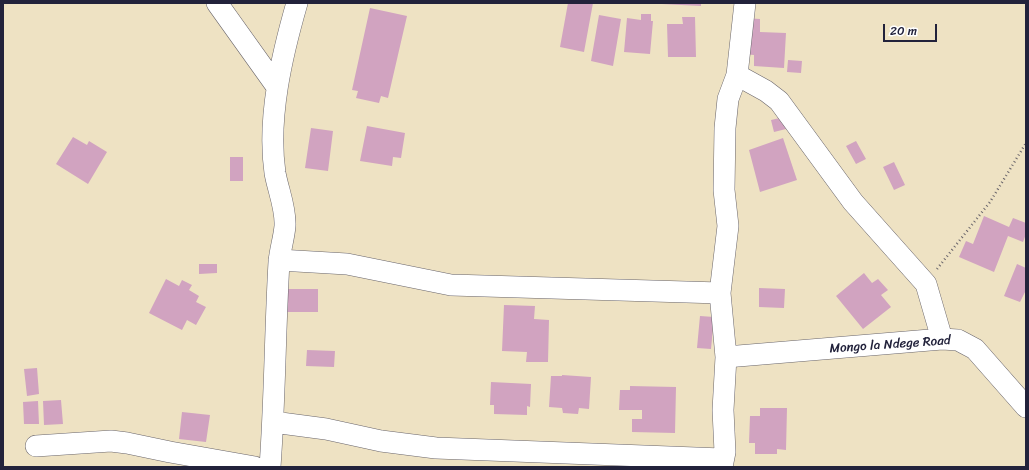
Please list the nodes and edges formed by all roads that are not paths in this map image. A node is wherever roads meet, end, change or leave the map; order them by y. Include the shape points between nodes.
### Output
1 (217, 3) edge
2 (297, 3) edge
3 (745, 3) edge
4 (736, 75) junction
5 (277, 87) junction
6 (279, 260) junction
7 (720, 294) junction
8 (942, 339) junction
9 (726, 357) junction
10 (1026, 407) edge
11 (273, 422) junction
12 (36, 446) dead end
13 (722, 463) edge
14 (255, 467) edge
15 (270, 467) edge

1 - 5 street
2 - 5 street
3 - 4 street
4 - 7 street via 728,99 725,128 724,190 728,226
4 - 8 street via 779,101 853,202 926,284
5 - 6 street via 275,173 281,193 285,225
6 - 7 street via 347,264 451,285
6 - 11 street
7 - 9 street
8 - 9 street, Mongo la Ndege Road
8 - 10 street, Mongo la Ndege Road via 958,340 975,349
9 - 13 street via 723,410 725,452
11 - 13 street via 436,448
11 - 15 street
12 - 14 street via 128,442

